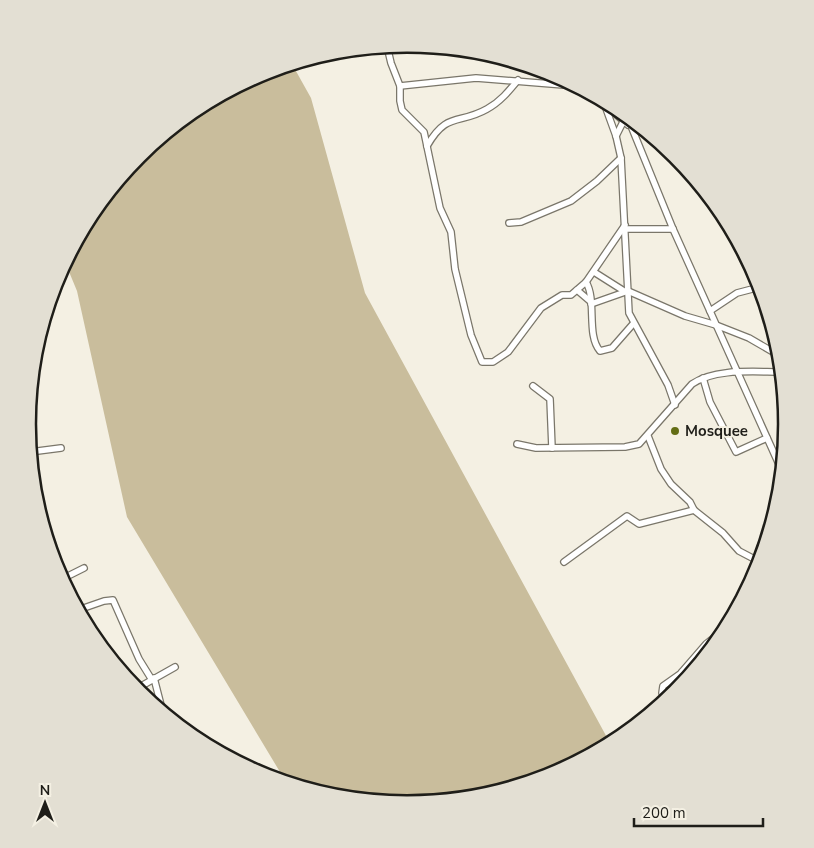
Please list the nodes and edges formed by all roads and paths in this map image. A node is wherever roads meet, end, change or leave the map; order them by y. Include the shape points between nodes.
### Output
1 (389, 54) edge
2 (518, 80) junction
3 (555, 84) edge
4 (400, 86) junction
5 (607, 112) edge
6 (623, 123) edge
7 (631, 129) edge
8 (616, 136) junction
9 (427, 146) junction
10 (621, 158) junction
11 (509, 223) dead end
12 (625, 227) junction
13 (674, 229) junction
14 (594, 272) junction
15 (586, 282) junction
16 (752, 289) edge
17 (577, 290) junction
18 (626, 291) junction
19 (591, 303) junction
20 (710, 310) junction
21 (634, 324) junction
22 (716, 325) junction
23 (771, 351) edge
24 (774, 372) edge
25 (738, 374) junction
26 (703, 378) junction
27 (533, 386) dead end
28 (675, 405) junction
29 (648, 436) junction
30 (767, 438) junction
31 (517, 444) dead end
32 (61, 448) dead end
33 (552, 448) junction
34 (37, 451) edge
35 (776, 458) edge
36 (694, 510) junction
37 (753, 558) edge
38 (564, 562) dead end
39 (84, 568) dead end
40 (68, 576) edge
41 (85, 607) edge
42 (702, 649) edge
43 (175, 667) dead end
44 (682, 672) joint
45 (153, 679) junction
46 (144, 685) edge
47 (662, 693) edge
48 (159, 699) edge

1 - 4 street
2 - 3 street
2 - 4 street via 476,78
2 - 9 street via 489,109 443,124
4 - 9 street via 402,110 420,126
5 - 8 street
6 - 8 street
7 - 13 street
8 - 10 street
9 - 17 street via 440,208 451,232 455,269 471,335 482,362 493,362 508,352 541,308
10 - 11 street via 571,201 521,222
10 - 12 street
12 - 13 street
12 - 14 street
12 - 18 street
13 - 20 street
14 - 15 street
14 - 18 street
15 - 17 street
15 - 19 street
16 - 20 street via 737,293
17 - 19 street
18 - 19 street
18 - 21 street
18 - 22 street via 684,316
19 - 21 street via 600,351 612,348
20 - 22 street
21 - 28 street via 668,385
22 - 23 street
22 - 25 street
24 - 25 street
25 - 26 street
25 - 30 street
26 - 28 street via 692,384
26 - 30 street via 710,402 736,452
27 - 33 street via 550,399
28 - 29 street
29 - 33 street via 634,446
29 - 36 street via 661,470
30 - 35 street
31 - 33 street
32 - 34 street
36 - 37 street via 740,551
36 - 38 street via 639,524 627,516
39 - 40 street
41 - 45 street via 113,600 140,660
42 - 44 street
43 - 45 street
44 - 47 street via 663,686
45 - 46 street
45 - 48 street

